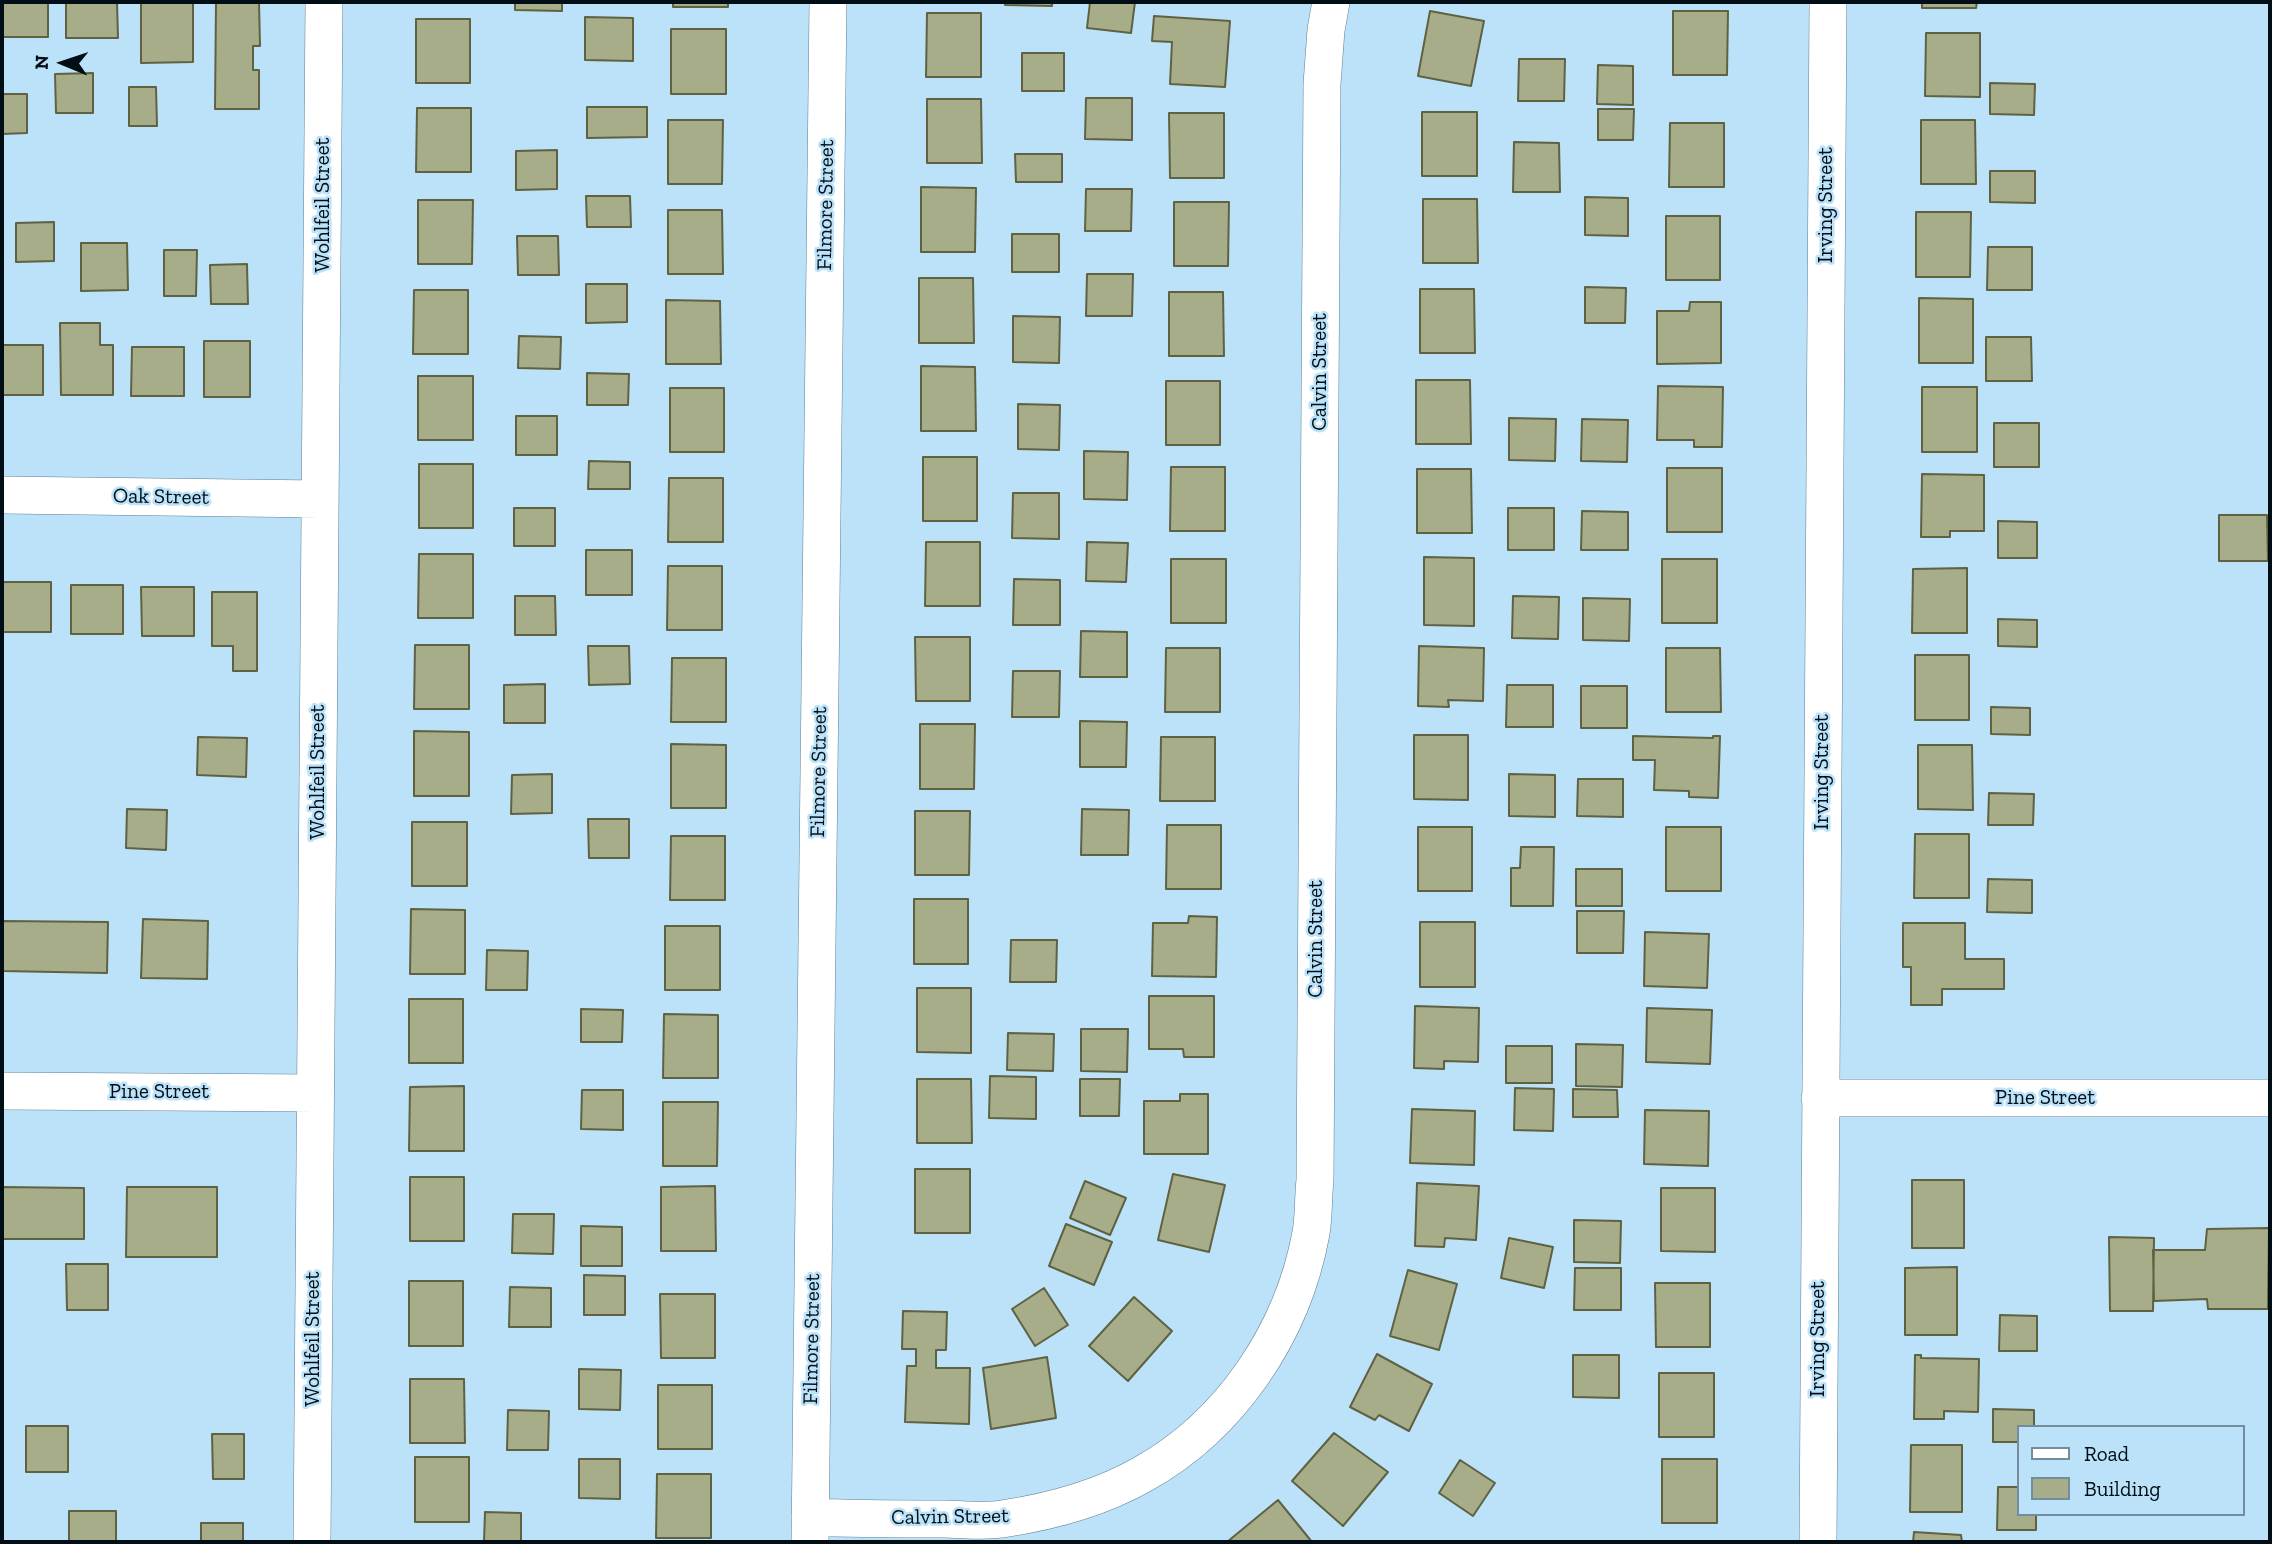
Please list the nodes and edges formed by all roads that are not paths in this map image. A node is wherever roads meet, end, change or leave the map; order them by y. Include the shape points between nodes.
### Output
1 (324, 2) edge
2 (828, 2) edge
3 (1331, 2) edge
4 (1828, 2) edge
5 (2, 495) edge
6 (320, 499) junction
7 (2, 1091) edge
8 (315, 1093) junction
9 (1820, 1098) junction
10 (2270, 1098) edge
11 (810, 1530) edge
12 (312, 1542) edge
13 (1818, 1542) edge

1 - 6 street, Wohlfeil Street
2 - 11 street, Filmore Street
3 - 11 street, Calvin Street via 1322,84 1315,1180 1311,1232 1290,1304 1270,1346 1238,1394 1209,1426 1143,1474 1100,1494 999,1520
4 - 9 street, Irving Street
5 - 6 street, Oak Street
6 - 8 street, Wohlfeil Street
7 - 8 street, Pine Street
8 - 12 street, Wohlfeil Street
9 - 10 street, Pine Street
9 - 13 street, Irving Street

